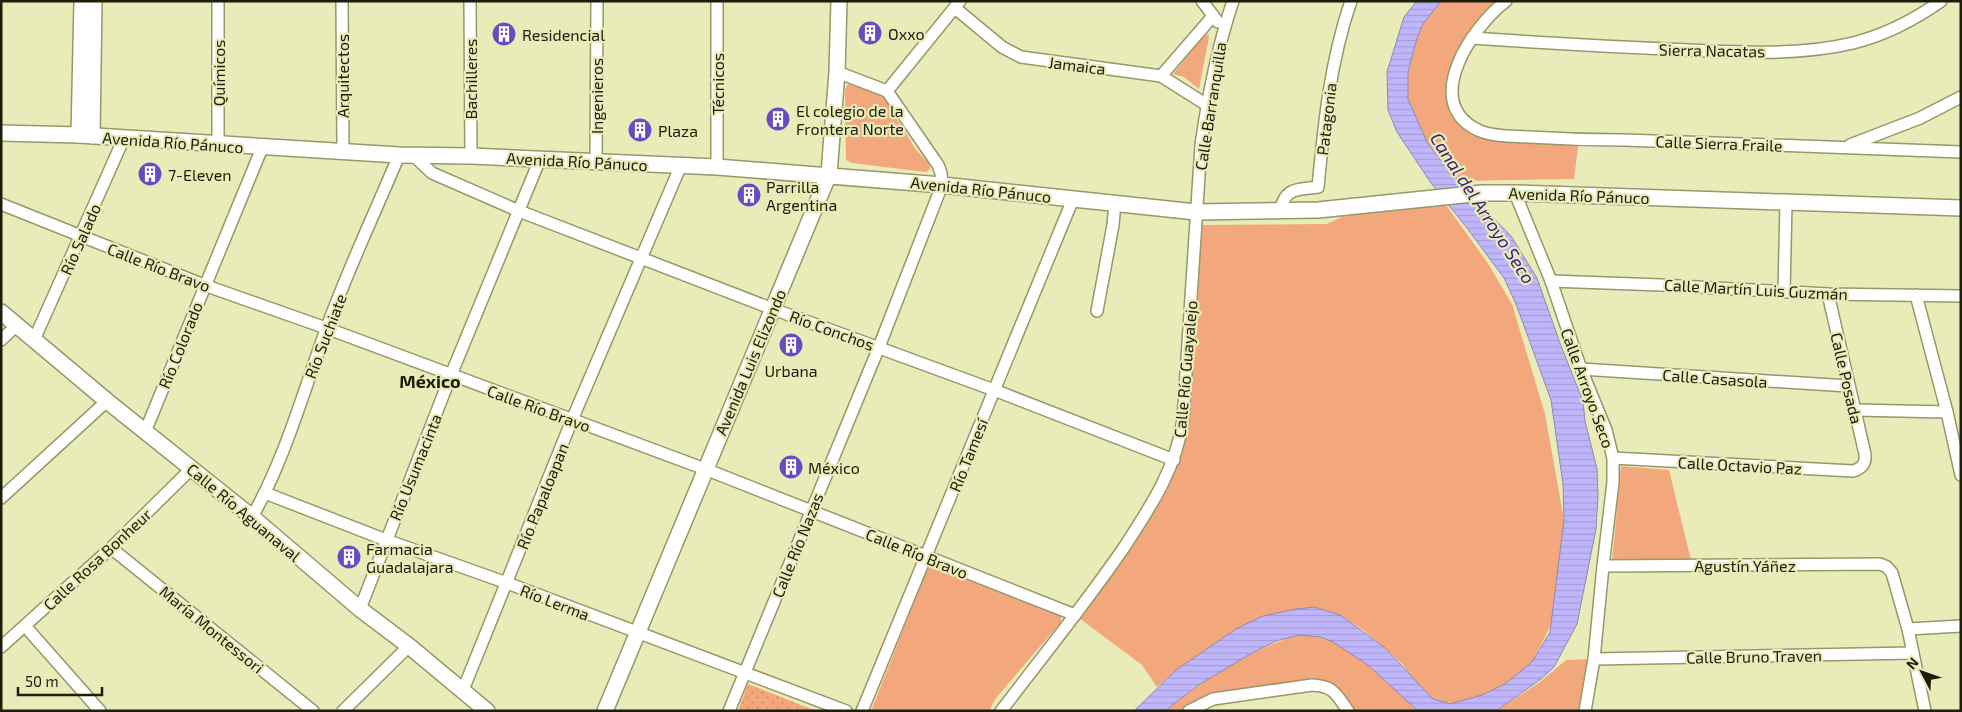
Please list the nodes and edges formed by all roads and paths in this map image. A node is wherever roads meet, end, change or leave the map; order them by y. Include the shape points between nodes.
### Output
1 (82, 1) edge
2 (94, 1) edge
3 (218, 1) edge
4 (342, 1) edge
5 (470, 1) edge
6 (597, 1) edge
7 (718, 1) edge
8 (839, 1) edge
9 (1202, 1) edge
10 (1233, 1) edge
11 (1350, 1) edge
12 (1506, 1) edge
13 (1941, 1) edge
14 (958, 5) edge
15 (1213, 16) junction
16 (1223, 30) junction
17 (1472, 38) junction
18 (838, 72) junction
19 (1161, 76) junction
20 (887, 91) junction
21 (1961, 97) edge
22 (1207, 104) junction
23 (1, 133) edge
24 (85, 136) junction
25 (124, 138) junction
26 (218, 145) junction
27 (262, 148) junction
28 (1844, 148) junction
29 (343, 150) junction
30 (1961, 152) edge
31 (406, 155) junction
32 (471, 156) junction
33 (540, 159) junction
34 (596, 161) junction
35 (681, 165) junction
36 (716, 166) junction
37 (829, 174) junction
38 (942, 185) junction
39 (1515, 193) junction
40 (1074, 199) junction
41 (1115, 203) junction
42 (1786, 203) junction
43 (1, 204) edge
44 (1961, 208) edge
45 (519, 211) junction
46 (1280, 211) junction
47 (1196, 212) junction
48 (81, 237) junction
49 (642, 259) junction
50 (1550, 281) junction
51 (204, 285) junction
52 (1784, 292) junction
53 (1828, 294) junction
54 (1916, 294) junction
55 (1961, 296) edge
56 (772, 309) junction
57 (1, 312) edge
58 (1097, 312) dead end
59 (17, 325) junction
60 (326, 328) junction
61 (1, 340) edge
62 (34, 340) junction
63 (879, 347) junction
64 (1581, 369) junction
65 (451, 375) junction
66 (1848, 386) junction
67 (994, 390) junction
68 (107, 401) junction
69 (1855, 410) junction
70 (1947, 412) junction
71 (572, 420) junction
72 (145, 432) junction
73 (1613, 458) junction
74 (1174, 460) junction
75 (1865, 463) joint
76 (192, 468) junction
77 (705, 469) junction
78 (1961, 475) edge
79 (265, 493) junction
80 (1, 498) edge
81 (811, 510) junction
82 (252, 516) junction
83 (386, 540) junction
84 (111, 548) junction
85 (926, 556) junction
86 (1603, 566) junction
87 (507, 583) junction
88 (360, 609) junction
89 (1075, 615) junction
90 (25, 626) junction
91 (1961, 626) edge
92 (1908, 629) junction
93 (637, 633) junction
94 (409, 646) junction
95 (1, 647) edge
96 (1913, 653) junction
97 (1594, 659) junction
98 (745, 673) junction
99 (463, 690) junction
100 (100, 711) edge
101 (313, 711) edge
102 (343, 711) edge
103 (487, 711) edge
104 (605, 711) edge
105 (729, 711) edge
106 (846, 711) edge
107 (862, 711) edge
108 (1001, 711) edge
109 (1189, 711) edge
110 (1348, 711) edge
111 (1585, 711) edge
112 (1925, 711) edge

1 - 24 street
2 - 24 street
3 - 26 street, Químicos
4 - 29 street, Arquitectos
5 - 32 street, Bachilleres
6 - 34 street, Ingenieros
7 - 36 street, Técnicos
8 - 18 street, Avenida Luis Elizondo
9 - 15 street
10 - 16 street, Calle Barranquilla
11 - 46 street, Patagonia via 1332,70 1318,188 1286,194
12 - 17 street
13 - 17 street, Sierra Nacatas via 1919,17 1886,33 1820,50 1746,52
14 - 19 street, Jamaica via 1002,47 1021,57
14 - 20 street
15 - 16 street
15 - 19 street
16 - 22 street, Calle Barranquilla
17 - 28 street, Calle Sierra Fraile via 1458,63 1452,97 1459,114 1478,130 1496,135 1573,139
18 - 20 street
18 - 37 street, Avenida Luis Elizondo
19 - 22 street, Jamaica
20 - 38 street via 938,165
21 - 28 street via 1920,118
22 - 47 street, Calle Barranquilla
23 - 24 street, Avenida Río Pánuco
24 - 25 street, Avenida Río Pánuco
25 - 26 street, Avenida Río Pánuco
25 - 48 street, Río Salado
26 - 27 street, Avenida Río Pánuco
27 - 29 street, Avenida Río Pánuco
27 - 51 street, Río Colorado
28 - 30 street, Calle Sierra Fraile
29 - 31 street, Avenida Río Pánuco
31 - 32 street, Avenida Río Pánuco
31 - 45 street, Río Conchos via 432,173
31 - 60 street, Río Suchiate
32 - 33 street, Avenida Río Pánuco
33 - 34 street, Avenida Río Pánuco
33 - 45 street, Río Usumacinta
34 - 35 street, Avenida Río Pánuco
35 - 36 street, Avenida Río Pánuco
35 - 49 street, Río Papaloapan
36 - 37 street, Avenida Río Pánuco
37 - 38 street, Avenida Río Pánuco
37 - 56 street, Avenida Luis Elizondo
38 - 40 street, Avenida Río Pánuco
38 - 63 street, Calle Río Nazas
39 - 42 street, Avenida Río Pánuco
39 - 46 street, Avenida Río Pánuco via 1482,193
39 - 50 street, Calle Arroyo Seco
40 - 41 street, Avenida Río Pánuco
40 - 67 street, Río Tamesí
41 - 47 street, Avenida Río Pánuco
41 - 58 street
42 - 44 street, Avenida Río Pánuco
42 - 52 street
43 - 48 street, Calle Río Bravo
45 - 49 street, Río Conchos
45 - 65 street, Río Usumacinta
46 - 47 street, Avenida Río Pánuco
47 - 74 street, Calle Río Guayalejo via 1183,419
48 - 51 street, Calle Río Bravo
48 - 62 street, Río Salado
49 - 56 street, Río Conchos
49 - 71 street, Río Papaloapan
50 - 52 street, Calle Martín Luis Guzmán
50 - 64 street, Calle Arroyo Seco
51 - 60 street, Calle Río Bravo
51 - 72 street, Río Colorado
52 - 53 street, Calle Martín Luis Guzmán
53 - 54 street, Calle Martín Luis Guzmán
53 - 66 street, Calle Posada
54 - 55 street, Calle Martín Luis Guzmán
54 - 70 street
56 - 63 street, Río Conchos
56 - 77 street, Avenida Luis Elizondo
57 - 59 street, Calle Río Aguanaval
59 - 61 street
59 - 62 street, Calle Río Aguanaval
60 - 65 street, Calle Río Bravo
60 - 79 street, Río Suchiate
62 - 68 street, Calle Río Aguanaval
63 - 67 street, Río Conchos
63 - 81 street, Calle Río Nazas
64 - 66 street, Calle Casasola
64 - 73 street, Calle Arroyo Seco via 1606,430
65 - 71 street, Calle Río Bravo
65 - 83 street, Río Usumacinta
66 - 69 street, Calle Posada
67 - 74 street, Río Conchos
67 - 85 street, Río Tamesí
68 - 72 street, Calle Río Aguanaval
68 - 80 street
69 - 70 street
69 - 75 street, Calle Posada
70 - 78 street
71 - 77 street, Calle Río Bravo
71 - 87 street, Río Papaloapan
72 - 76 street, Calle Río Aguanaval
73 - 75 street, Calle Octavio Paz via 1853,471
73 - 86 street, Calle Arroyo Seco
74 - 89 street, Calle Río Guayalejo via 1138,526
76 - 82 street, Calle Río Aguanaval
76 - 84 street, Calle Rosa Bonheur
77 - 81 street, Calle Río Bravo
77 - 93 street, Avenida Luis Elizondo
79 - 82 street, Río Suchiate
79 - 83 street, Río Lerma
81 - 85 street, Calle Río Bravo
81 - 98 street, Calle Río Nazas
82 - 88 street, Calle Río Aguanaval
83 - 87 street, Río Lerma
83 - 88 street, Río Usumacinta
84 - 90 street, Calle Rosa Bonheur
84 - 101 street, María Montessori
85 - 89 street, Calle Río Bravo
85 - 107 street, Río Tamesí
86 - 92 street, Agustín Yáñez via 1880,564 1892,573
86 - 97 street, Calle Arroyo Seco
87 - 93 street, Río Lerma
87 - 99 street, Río Papaloapan
88 - 94 street, Calle Río Aguanaval
89 - 108 street, Calle Río Guayalejo
90 - 95 street, Calle Rosa Bonheur
90 - 100 street
91 - 92 street
92 - 96 street
93 - 98 street, Río Lerma
93 - 104 street, Avenida Luis Elizondo
94 - 99 street, Calle Río Aguanaval
94 - 102 street
96 - 97 street, Calle Bruno Traven
96 - 112 street
97 - 111 street, Calle Arroyo Seco
98 - 105 street, Calle Río Nazas
98 - 106 street, Río Lerma
99 - 103 street, Calle Río Aguanaval
109 - 110 street via 1213,699 1312,685 1331,689

